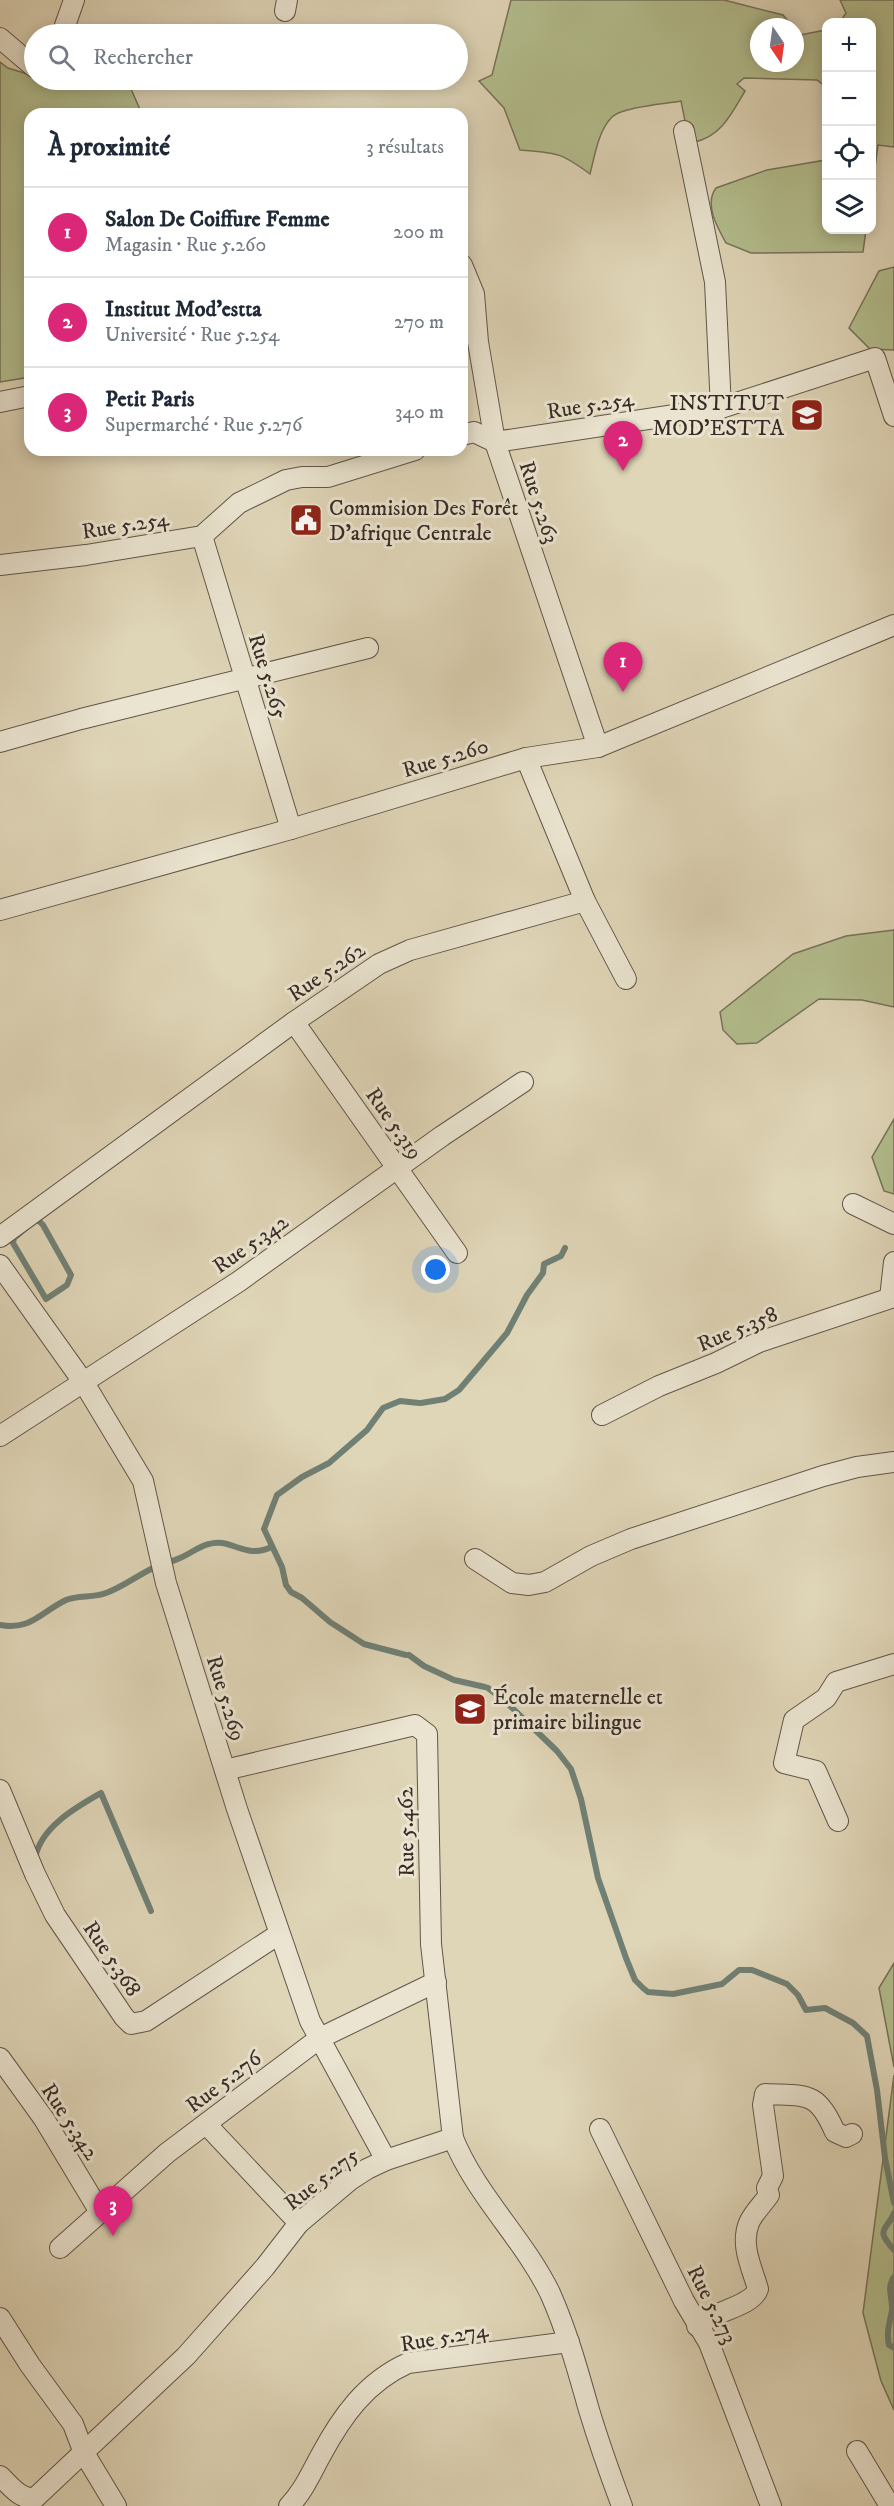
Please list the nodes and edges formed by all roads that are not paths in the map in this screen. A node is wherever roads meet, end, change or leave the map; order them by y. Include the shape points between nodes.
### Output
1 (74, 0) edge
2 (66, 24) edge
3 (0, 38) edge
4 (24, 58) edge
5 (684, 130) dead end
6 (468, 280) edge
7 (24, 397) edge
8 (0, 402) edge
9 (721, 408) junction
10 (894, 416) edge
11 (468, 434) edge
12 (495, 442) junction
13 (396, 456) edge
14 (202, 536) junction
15 (0, 565) edge
16 (894, 625) edge
17 (368, 648) dead end
18 (246, 680) junction
19 (0, 742) edge
20 (598, 747) junction
21 (526, 758) junction
22 (291, 830) junction
23 (585, 901) junction
24 (0, 910) edge
25 (626, 979) dead end
26 (294, 1022) junction
27 (523, 1082) dead end
28 (397, 1168) junction
29 (853, 1204) dead end
30 (894, 1224) edge
31 (0, 1238) edge
32 (457, 1253) dead end
33 (894, 1262) edge
34 (0, 1265) edge
35 (892, 1298) edge
36 (84, 1383) junction
37 (603, 1415) dead end
38 (0, 1436) edge
39 (894, 1462) edge
40 (475, 1559) dead end
41 (894, 1664) edge
42 (225, 1770) junction
43 (0, 1790) edge
44 (838, 1821) dead end
45 (279, 1934) junction
46 (436, 1982) junction
47 (320, 2038) junction
48 (0, 2058) edge
49 (206, 2124) junction
50 (600, 2129) dead end
51 (852, 2134) dead end
52 (453, 2138) junction
53 (386, 2160) junction
54 (100, 2212) junction
55 (299, 2223) junction
56 (60, 2248) dead end
57 (0, 2318) edge
58 (697, 2326) junction
59 (569, 2342) junction
60 (857, 2451) dead end
61 (84, 2453) junction
62 (0, 2476) edge
63 (116, 2506) edge
64 (289, 2506) edge
65 (622, 2506) edge
66 (771, 2506) edge
67 (890, 2506) edge

1 - 2 street
3 - 4 street
5 - 9 street via 715,282
6 - 12 street, Rue 5.263 via 474,294
7 - 8 street
9 - 10 street, Rue 5.254 via 875,358
9 - 12 street, Rue 5.254
11 - 12 street, Rue 5.254 via 474,432
12 - 20 street, Rue 5.263
13 - 14 street, Rue 5.254 via 328,477 286,480 239,503
14 - 15 street, Rue 5.254
14 - 18 street, Rue 5.265
16 - 20 street, Rue 5.260
17 - 18 street
18 - 19 street
18 - 22 street, Rue 5.265
20 - 21 street, Rue 5.260
21 - 22 street, Rue 5.260
21 - 23 street
22 - 24 street, Rue 5.260
23 - 25 street
23 - 26 street, Rue 5.262 via 395,955
26 - 28 street, Rue 5.319
26 - 31 street, Rue 5.262
27 - 28 street, Rue 5.342
28 - 32 street, Rue 5.319
28 - 36 street, Rue 5.342 via 238,1282
29 - 30 street
33 - 35 street
34 - 36 street, Rue 5.269
35 - 37 street, Rue 5.358 via 759,1342
36 - 38 street, Rue 5.342
36 - 42 street, Rue 5.269 via 143,1481 166,1583
39 - 40 street via 823,1476 631,1539 545,1582 512,1583
41 - 44 street via 836,1682 825,1698 794,1720 784,1762 816,1771
42 - 45 street, Rue 5.269
42 - 46 street, Rue 5.462 via 415,1725 427,1734 431,1944
43 - 45 street, Rue 5.368 via 55,1915 131,2024 146,2021
45 - 47 street, Rue 5.269 via 310,2021
46 - 47 street, Rue 5.276
46 - 52 street, Rue 5.462
47 - 49 street, Rue 5.276
47 - 53 street, Rue 5.269
48 - 54 street, Rue 5.342 via 44,2119
49 - 54 street, Rue 5.276 via 166,2153
49 - 55 street
50 - 58 street, Rue 5.273
51 - 58 street via 846,2137 835,2132 819,2103 805,2096 765,2094 762,2105 773,2176 767,2188 769,2195 749,2222 746,2250 758,2289 756,2296
52 - 53 street, Rue 5.275
52 - 59 street via 463,2164 549,2292
53 - 55 street, Rue 5.275 via 350,2180
54 - 56 street, Rue 5.276
55 - 61 street, Rue 5.275 via 214,2327
57 - 61 street via 73,2424
58 - 66 street, Rue 5.273 via 710,2343
59 - 64 street, Rue 5.274 via 408,2363 390,2371 374,2382 348,2412
59 - 65 street
60 - 67 street
61 - 62 street, Rue 5.275 via 34,2498 22,2496
61 - 63 street

